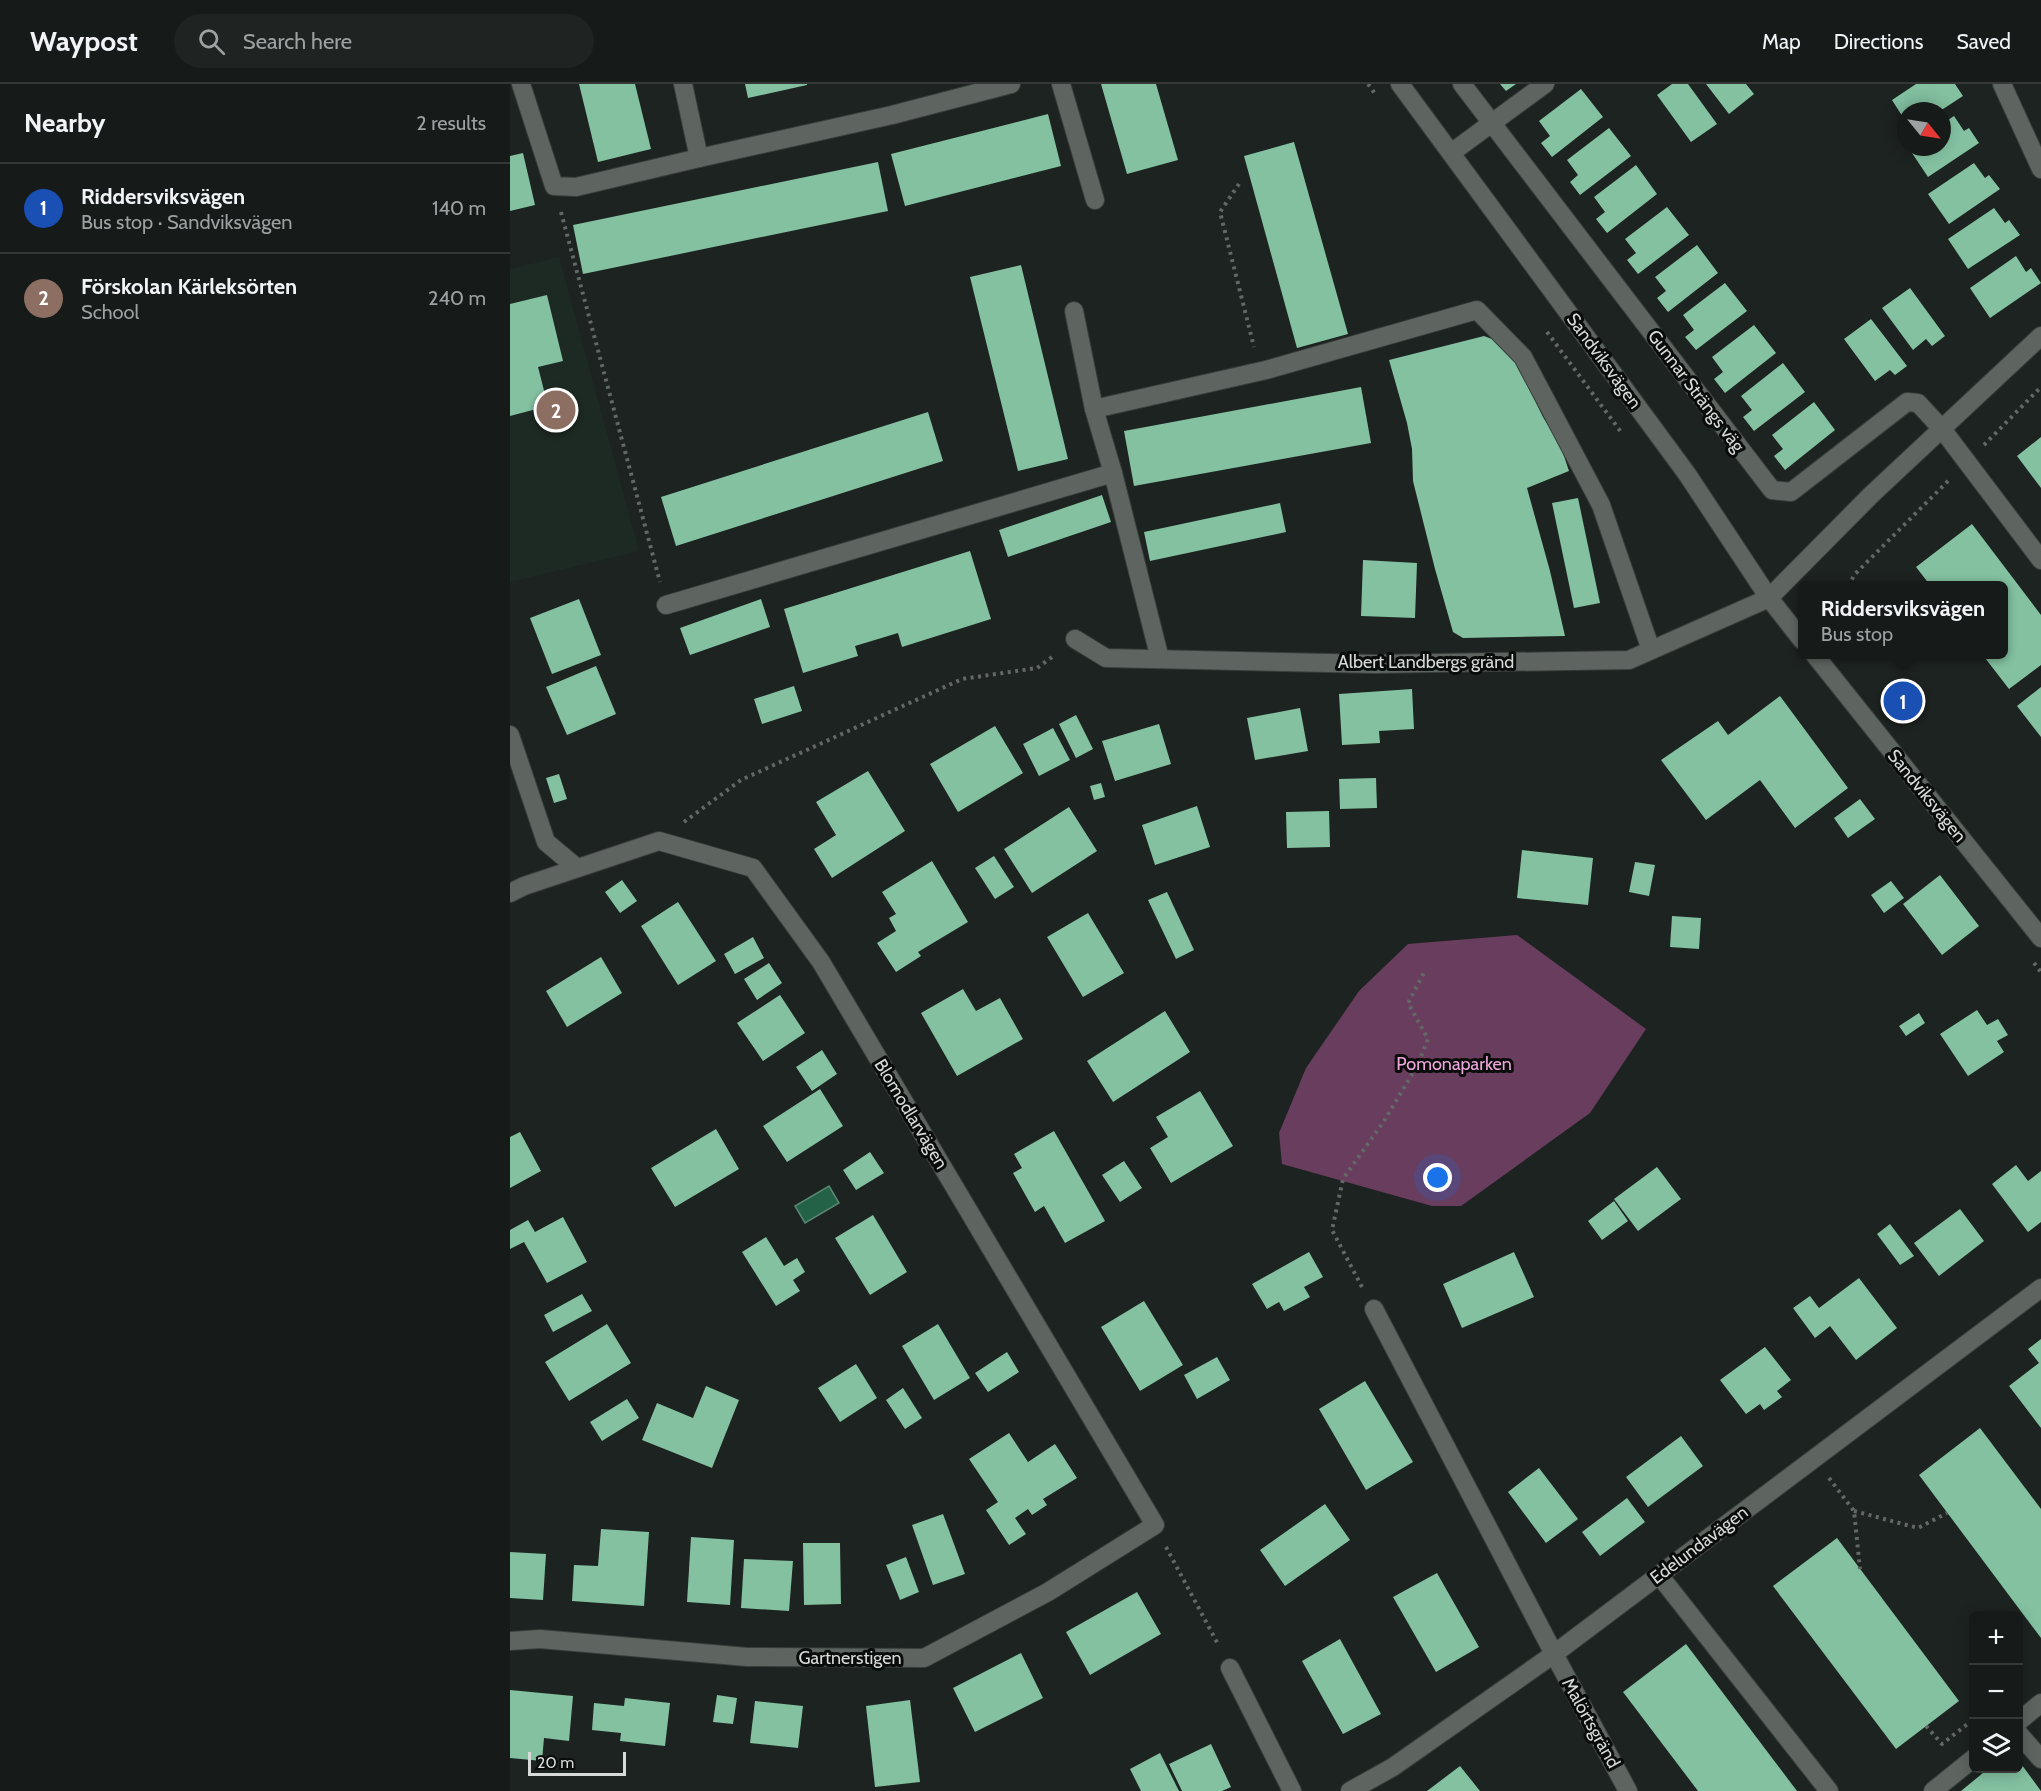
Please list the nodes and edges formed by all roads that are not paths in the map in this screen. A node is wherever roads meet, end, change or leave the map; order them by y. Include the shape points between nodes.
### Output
1 (520, 84) edge
2 (683, 84) edge
3 (1011, 84) edge
4 (1061, 84) edge
5 (1400, 84) edge
6 (1462, 84) edge
7 (1545, 84) edge
8 (2002, 84) edge
9 (519, 110) edge
10 (1491, 123) junction
11 (1450, 153) junction
12 (699, 158) junction
13 (2041, 170) edge
14 (1095, 200) dead end
15 (1074, 310) dead end
16 (2041, 336) edge
17 (1094, 409) junction
18 (1942, 429) junction
19 (1113, 473) junction
20 (2041, 560) edge
21 (1768, 598) junction
22 (666, 605) road end
23 (1798, 634) edge
24 (1075, 639) road end
25 (1651, 650) junction
26 (1160, 659) junction
27 (1818, 659) edge
28 (510, 735) edge
29 (577, 868) junction
30 (510, 893) edge
31 (2041, 938) edge
32 (2041, 1288) edge
33 (1374, 1309) road end
34 (1155, 1525) joint
35 (1659, 1575) junction
36 (510, 1641) edge
37 (1554, 1654) junction
38 (1230, 1668) road end
39 (2041, 1703) edge
40 (2022, 1719) edge
41 (2023, 1739) edge
42 (2041, 1759) edge
43 (1969, 1762) edge
44 (1292, 1791) edge
45 (1350, 1791) edge
46 (1628, 1791) edge
47 (1829, 1791) edge
48 (1933, 1791) edge

1 - 9 street
2 - 12 street
3 - 12 street
4 - 14 street
5 - 11 street, Sandviksvägen
6 - 10 street, Gunnar Strängs väg
7 - 10 street
8 - 13 street
9 - 12 street via 554,186 576,187
10 - 11 street
10 - 18 street, Gunnar Strängs väg via 1772,490 1791,492 1907,402 1918,402
11 - 21 street, Sandviksvägen via 1687,474
15 - 17 street
16 - 18 street
17 - 19 street
17 - 25 street via 1260,371 1477,310 1523,357 1600,505
18 - 20 street, Gunnar Strängs väg
18 - 21 street
19 - 22 street
19 - 26 street
21 - 23 street, Sandviksvägen
21 - 25 street, Albert Landbergs gränd
24 - 26 street, Albert Landbergs gränd via 1106,658
25 - 26 street, Albert Landbergs gränd via 1629,660 1376,664
27 - 31 street, Sandviksvägen
28 - 29 street via 546,842
29 - 30 street
29 - 34 street, Blomodlarvägen via 659,841 753,868 821,962
32 - 35 street, Edelundavägen
33 - 37 street, Malörtsgränd
34 - 36 street, Gartnerstigen via 1048,1592 924,1658 747,1657 540,1639
35 - 37 street, Edelundavägen
35 - 47 street
37 - 45 street, Edelundavägen via 1394,1767
37 - 46 street, Malörtsgränd
38 - 44 street
39 - 40 street
41 - 42 street
43 - 48 street

